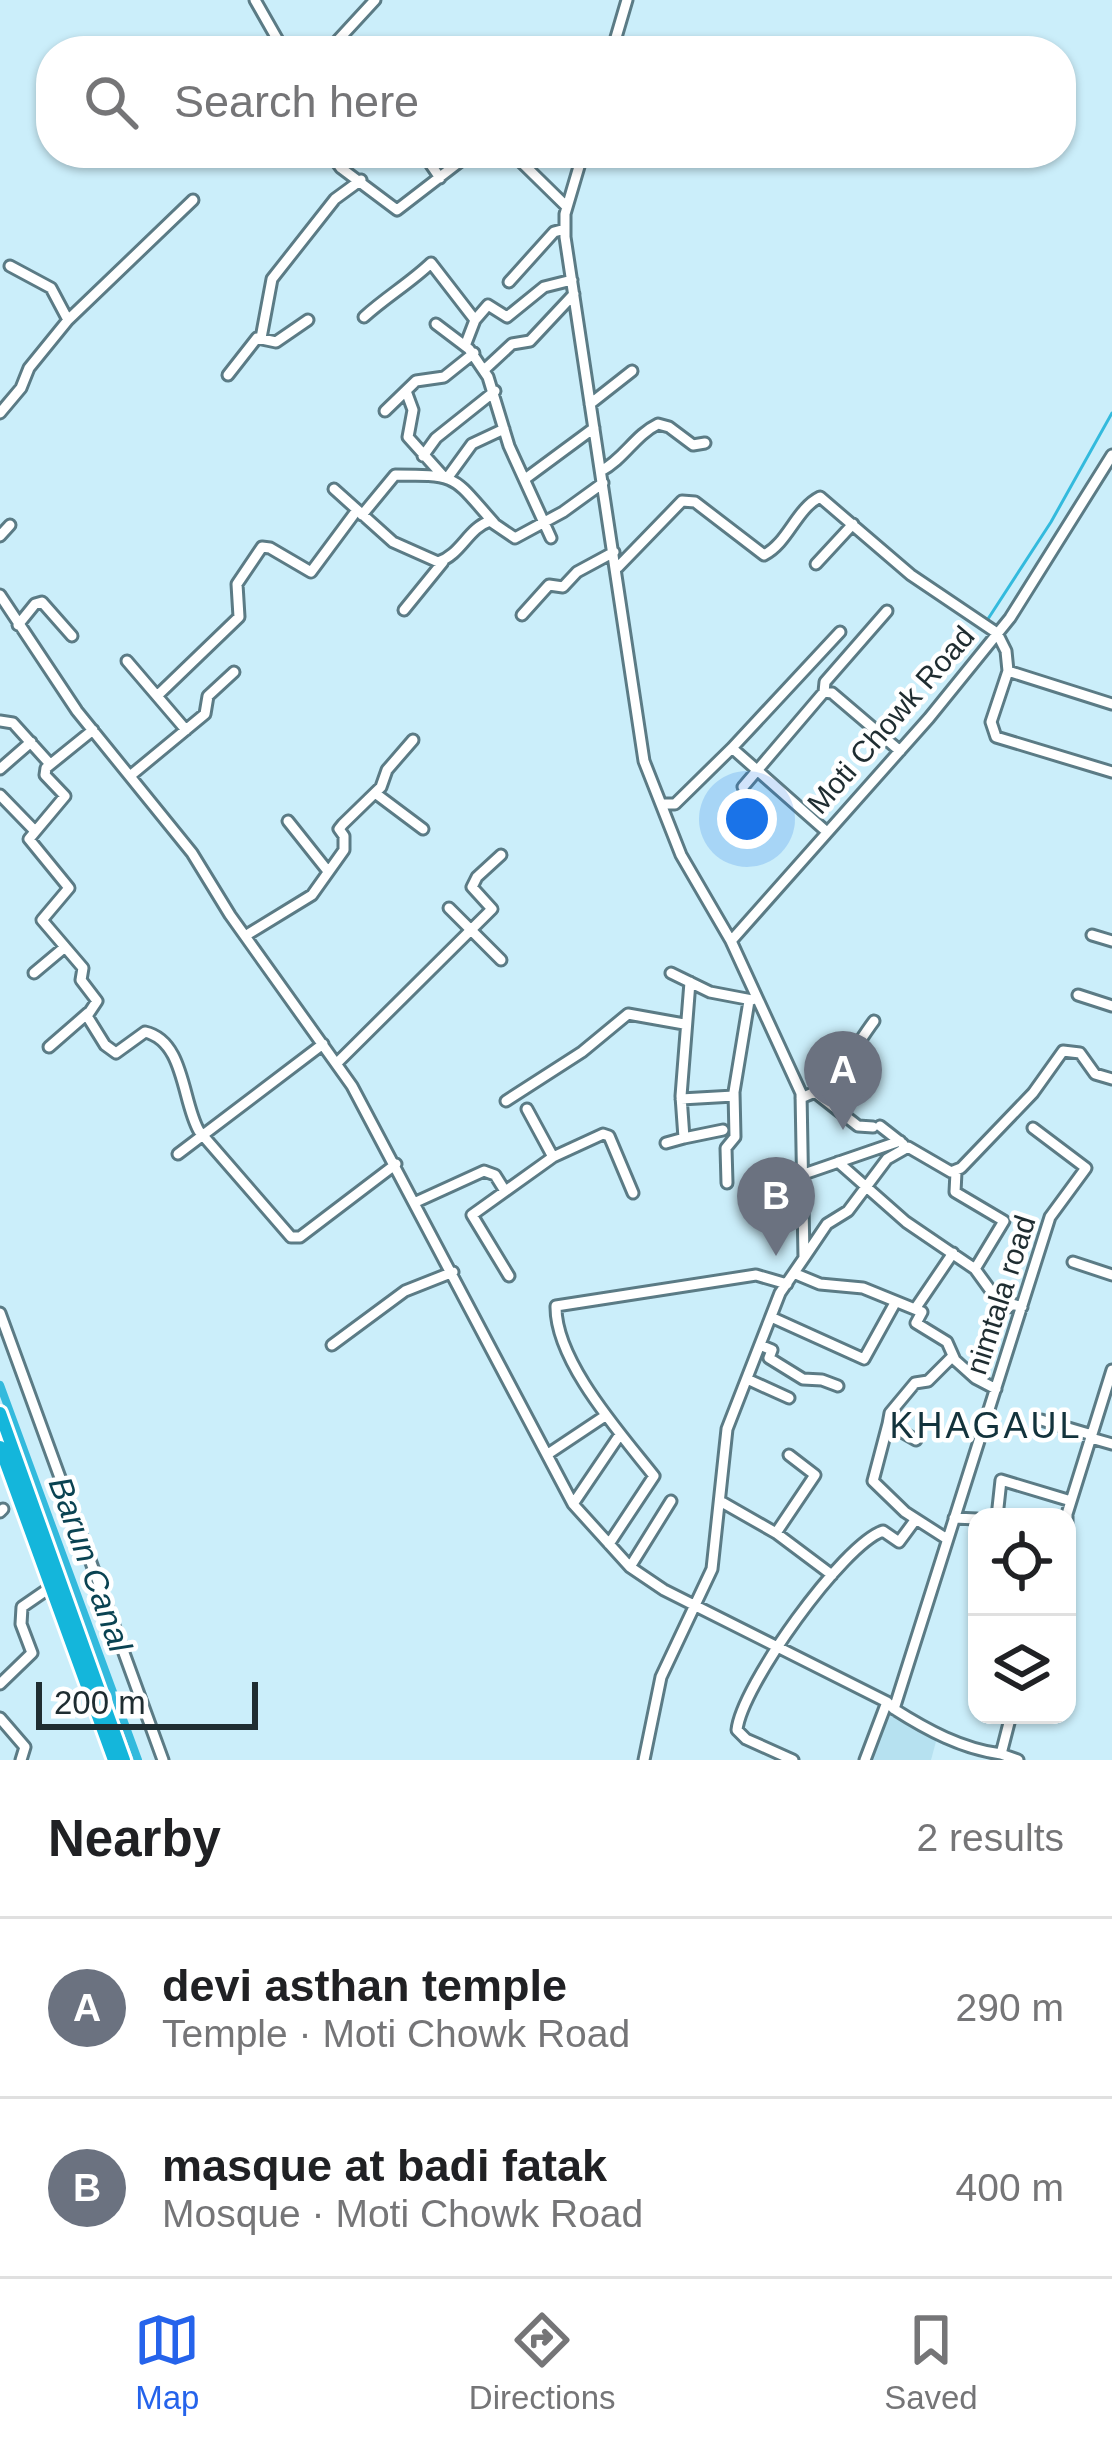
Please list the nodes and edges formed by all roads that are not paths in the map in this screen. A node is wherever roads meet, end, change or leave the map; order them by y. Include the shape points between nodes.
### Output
1 (255, 0) edge
2 (375, 0) edge
3 (627, 0) edge
4 (275, 36) edge
5 (342, 36) edge
6 (616, 36) edge
7 (341, 168) edge
8 (433, 168) edge
9 (452, 168) edge
10 (527, 168) edge
11 (579, 168) edge
12 (440, 178) junction
13 (361, 180) junction
14 (193, 200) dead end
15 (567, 207) junction
16 (565, 229) junction
17 (10, 266) dead end
18 (572, 280) junction
19 (509, 282) dead end
20 (574, 295) junction
21 (364, 316) dead end
22 (68, 320) junction
23 (308, 320) dead end
24 (475, 320) junction
25 (436, 324) dead end
26 (261, 338) junction
27 (470, 350) junction
28 (484, 370) junction
29 (632, 371) dead end
30 (228, 375) dead end
31 (406, 391) junction
32 (495, 391) junction
33 (590, 404) junction
34 (385, 411) dead end
35 (0, 412) edge
36 (594, 428) junction
37 (504, 429) junction
38 (705, 443) dead end
39 (1112, 455) edge
40 (423, 456) junction
41 (446, 476) junction
42 (602, 477) junction
43 (525, 479) junction
44 (334, 489) dead end
45 (359, 512) junction
46 (544, 522) junction
47 (494, 524) junction
48 (853, 524) junction
49 (10, 525) dead end
50 (0, 536) edge
51 (551, 538) dead end
52 (614, 551) junction
53 (442, 562) junction
54 (816, 564) dead end
55 (617, 568) junction
56 (0, 595) edge
57 (404, 610) dead end
58 (886, 611) dead end
59 (522, 615) dead end
60 (15, 620) junction
61 (0, 626) edge
62 (840, 632) dead end
63 (997, 633) junction
64 (72, 637) dead end
65 (127, 661) dead end
66 (1009, 670) junction
67 (234, 672) dead end
68 (824, 692) junction
69 (157, 696) junction
70 (1112, 704) edge
71 (0, 721) edge
72 (93, 730) junction
73 (186, 730) junction
74 (413, 740) dead end
75 (31, 742) junction
76 (732, 748) junction
77 (899, 751) junction
78 (50, 764) junction
79 (0, 769) edge
80 (757, 771) junction
81 (1112, 772) edge
82 (130, 776) junction
83 (743, 787) dead end
84 (375, 794) junction
85 (0, 795) edge
86 (661, 804) junction
87 (288, 821) dead end
88 (423, 829) dead end
89 (34, 830) junction
90 (827, 832) junction
91 (502, 855) dead end
92 (327, 870) junction
93 (448, 908) dead end
94 (470, 931) junction
95 (1092, 935) dead end
96 (245, 936) junction
97 (731, 941) junction
98 (1112, 941) edge
99 (508, 944) dead end
100 (64, 946) junction
101 (34, 973) dead end
102 (671, 973) dead end
103 (690, 982) junction
104 (1078, 995) dead end
105 (753, 1000) junction
106 (1112, 1006) edge
107 (88, 1013) junction
108 (874, 1021) dead end
109 (684, 1024) junction
110 (322, 1044) junction
111 (49, 1047) dead end
112 (337, 1064) junction
113 (1112, 1079) edge
114 (817, 1093) junction
115 (734, 1096) junction
116 (801, 1098) junction
117 (681, 1099) junction
118 (506, 1101) dead end
119 (526, 1109) dead end
120 (1033, 1128) dead end
121 (723, 1130) dead end
122 (203, 1137) junction
123 (684, 1138) junction
124 (666, 1143) dead end
125 (904, 1144) junction
126 (178, 1154) dead end
127 (553, 1157) junction
128 (838, 1162) junction
129 (396, 1164) junction
130 (956, 1172) junction
131 (801, 1175) junction
132 (727, 1183) dead end
133 (867, 1189) junction
134 (505, 1191) junction
135 (633, 1193) dead end
136 (416, 1202) junction
137 (953, 1253) junction
138 (804, 1258) junction
139 (1073, 1262) dead end
140 (975, 1269) junction
141 (453, 1273) junction
142 (796, 1274) junction
143 (1112, 1275) edge
144 (509, 1276) dead end
145 (787, 1284) junction
146 (895, 1303) junction
147 (1022, 1307) junction
148 (915, 1309) junction
149 (0, 1313) edge
150 (771, 1317) junction
151 (332, 1345) dead end
152 (760, 1345) junction
153 (953, 1356) junction
154 (1112, 1370) edge
155 (747, 1379) junction
156 (838, 1386) dead end
157 (996, 1389) junction
158 (789, 1398) dead end
159 (0, 1413) edge
160 (604, 1415) junction
161 (1041, 1420) dead end
162 (888, 1424) junction
163 (619, 1436) junction
164 (1091, 1437) junction
165 (916, 1440) dead end
166 (1112, 1444) edge
167 (0, 1447) edge
168 (548, 1454) junction
169 (790, 1455) dead end
170 (720, 1501) junction
171 (1071, 1501) junction
172 (671, 1502) dead end
173 (573, 1504) junction
174 (998, 1508) edge
175 (1068, 1508) edge
176 (954, 1518) junction
177 (916, 1519) junction
178 (968, 1519) edge
179 (776, 1533) junction
180 (947, 1539) junction
181 (609, 1544) junction
182 (630, 1567) junction
183 (832, 1575) junction
184 (51, 1587) junction
185 (698, 1604) junction
186 (778, 1646) junction
187 (3, 1676) edge
188 (890, 1706) junction
189 (0, 1718) edge
190 (1009, 1724) edge
191 (1001, 1754) junction
192 (21, 1760) edge
193 (113, 1760) edge
194 (124, 1760) edge
195 (163, 1760) edge
196 (644, 1760) edge
197 (793, 1760) edge
198 (865, 1760) edge
199 (1018, 1760) edge

1 - 4 street
2 - 5 street
3 - 6 street
7 - 13 street
8 - 12 street
9 - 12 street
10 - 15 street
11 - 15 street
12 - 13 street via 397,210
13 - 26 street via 335,199 272,279
14 - 22 street
15 - 16 street
16 - 18 street
16 - 19 street
17 - 22 street via 47,284
18 - 20 street
18 - 24 street via 544,287 510,316 488,305
20 - 28 street via 530,340 512,344
20 - 33 street
21 - 24 street via 430,263
22 - 35 street
23 - 26 street via 276,342
24 - 27 street
25 - 27 street
26 - 30 street
27 - 28 street
27 - 31 street via 452,373
28 - 32 street
29 - 33 street
31 - 34 street
31 - 40 street via 413,410 408,437
32 - 37 street
32 - 40 street
33 - 36 street
36 - 42 street
36 - 43 street
37 - 41 street via 468,448
37 - 43 street
38 - 42 street via 693,445 658,424
39 - 63 street, Moti Chowk Road
40 - 41 street
41 - 45 street via 394,476
41 - 47 street
42 - 46 street
42 - 52 street
43 - 46 street
44 - 45 street
45 - 53 street via 399,545
45 - 69 street via 311,572 262,547 236,584 239,617
46 - 47 street via 515,538
46 - 51 street
47 - 53 street via 481,524
48 - 54 street
48 - 55 street via 814,498 764,555 695,502 682,501
48 - 63 street
49 - 50 street
52 - 55 street
52 - 59 street via 563,587 549,585
53 - 57 street
55 - 86 street via 644,761
56 - 60 street
58 - 68 street
60 - 61 street
60 - 64 street via 42,602
60 - 72 street
62 - 76 street
63 - 66 street
63 - 77 street, Moti Chowk Road
65 - 69 street
66 - 70 street
66 - 81 street via 991,722 996,737
67 - 73 street
68 - 77 street
68 - 80 street
69 - 73 street
71 - 75 street
72 - 78 street
72 - 82 street
73 - 82 street
74 - 84 street
75 - 78 street
75 - 79 street
76 - 80 street
76 - 86 street via 675,803
77 - 90 street, Moti Chowk Road
78 - 89 street via 46,775 65,796
80 - 83 street
80 - 90 street
82 - 96 street
84 - 88 street
84 - 92 street via 339,829 344,850
85 - 89 street
86 - 97 street
87 - 92 street
89 - 100 street via 32,845 69,888 42,920
90 - 97 street, Moti Chowk Road
91 - 94 street via 473,884 492,909
92 - 96 street via 308,898
93 - 94 street
94 - 99 street via 498,957
94 - 112 street
95 - 98 street
96 - 110 street
97 - 105 street
100 - 101 street
100 - 107 street via 97,1001
102 - 103 street
103 - 105 street
103 - 109 street
104 - 106 street
105 - 115 street
105 - 116 street
107 - 111 street
107 - 122 street via 112,1052 145,1032 157,1037 181,1072
108 - 114 street via 847,1065
109 - 117 street
109 - 118 street via 628,1014
110 - 112 street
110 - 122 street
112 - 129 street
113 - 130 street via 1095,1074 1080,1053 1063,1051 1033,1094
114 - 116 street
114 - 125 street via 860,1128 876,1126
115 - 117 street
115 - 132 street
116 - 131 street
117 - 123 street
119 - 127 street
120 - 147 street, nimtala road via 1086,1168 1049,1217
121 - 123 street
122 - 126 street
122 - 129 street via 297,1238
123 - 124 street
125 - 128 street
125 - 130 street
125 - 133 street
127 - 134 street
127 - 135 street via 609,1136
128 - 131 street
128 - 133 street
129 - 136 street
130 - 140 street via 955,1192 1004,1222
131 - 138 street
133 - 137 street
133 - 138 street
134 - 136 street via 484,1171
134 - 144 street via 472,1215
136 - 141 street
137 - 140 street
137 - 148 street
138 - 142 street
139 - 143 street
140 - 147 street via 1009,1307
141 - 151 street via 405,1291
141 - 168 street
142 - 145 street
142 - 146 street
145 - 150 street
145 - 160 street via 756,1275 557,1305 571,1358
146 - 148 street
146 - 150 street via 864,1360
147 - 157 street, nimtala road
148 - 153 street via 922,1312 916,1323 947,1342
149 - 195 street
150 - 152 street
152 - 155 street
152 - 156 street via 803,1379
153 - 157 street
153 - 162 street via 928,1382 915,1382
154 - 164 street
155 - 158 street
155 - 170 street via 728,1429
157 - 176 street, nimtala road
159 - 194 highway
160 - 163 street
160 - 168 street
161 - 164 street
162 - 165 street
162 - 177 street via 872,1481
163 - 173 street
163 - 181 street via 654,1476
164 - 166 street
164 - 171 street
167 - 184 highway
168 - 173 street
169 - 179 street via 814,1475
170 - 179 street
170 - 185 street via 712,1569
171 - 174 street via 1000,1480
171 - 175 street
172 - 182 street
173 - 181 street
176 - 178 street
176 - 180 street, nimtala road
177 - 180 street
177 - 183 street via 899,1542 883,1531 868,1536
179 - 183 street
180 - 188 street, nimtala road
181 - 182 street
182 - 185 street
183 - 186 street
184 - 187 street via 22,1607 32,1653
184 - 193 highway
185 - 186 street
185 - 196 street via 661,1677
186 - 188 street
186 - 197 street via 737,1730
188 - 191 street via 948,1739
188 - 198 street, nimtala road
189 - 192 street via 22,1741
190 - 191 street
191 - 199 street

